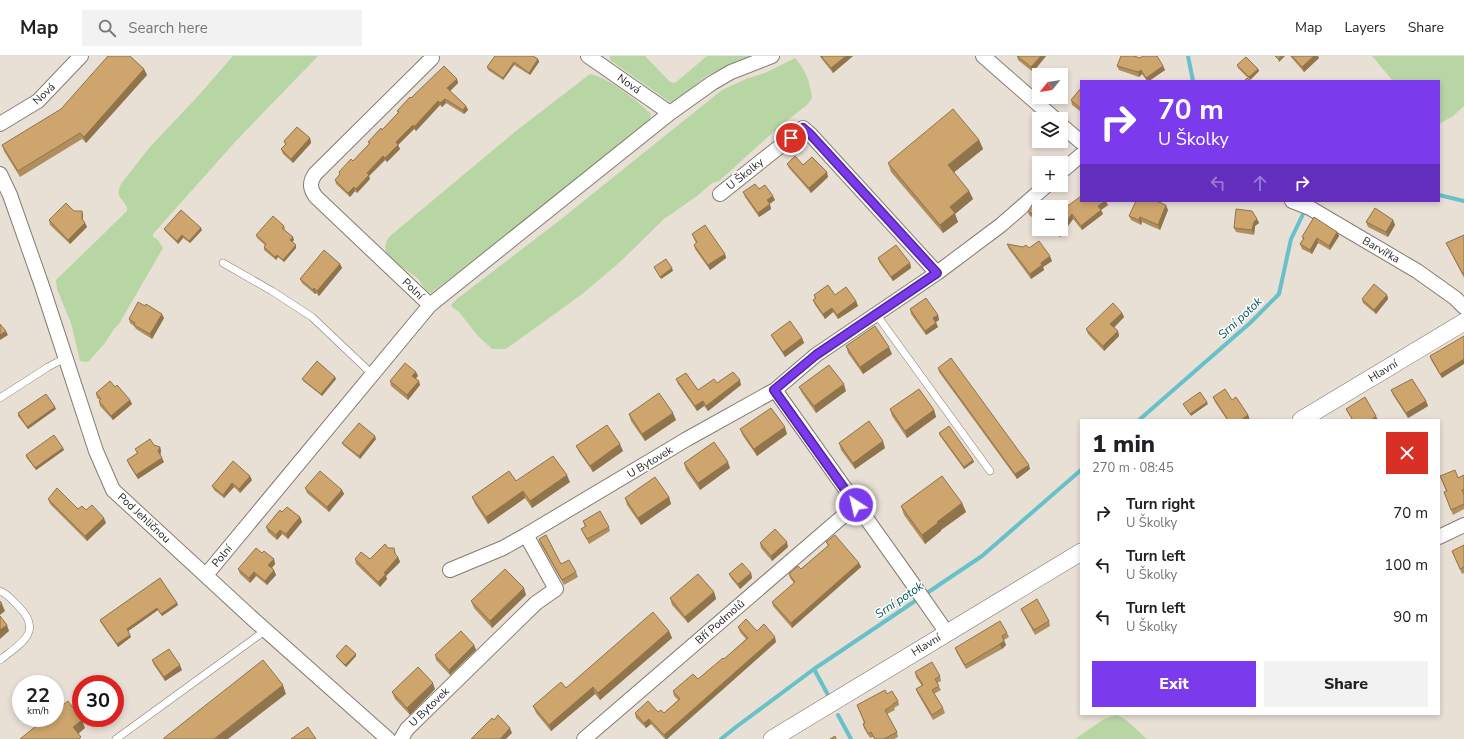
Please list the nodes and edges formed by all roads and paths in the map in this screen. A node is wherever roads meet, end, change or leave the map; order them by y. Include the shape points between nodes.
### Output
1 (81, 56) edge
2 (588, 56) edge
3 (772, 56) edge
4 (983, 56) edge
5 (432, 58) dead end
6 (1047, 112) edge
7 (670, 113) junction
8 (0, 124) edge
9 (1068, 130) edge
10 (1080, 141) edge
11 (1080, 156) edge
12 (1068, 166) edge
13 (0, 174) edge
14 (1039, 192) edge
15 (720, 194) dead end
16 (1300, 204) edge
17 (223, 263) dead end
18 (937, 273) junction
19 (430, 305) junction
20 (1464, 307) edge
21 (876, 314) junction
22 (1464, 322) edge
23 (65, 358) junction
24 (373, 375) junction
25 (774, 390) junction
26 (0, 398) edge
27 (1303, 419) edge
28 (990, 471) dead end
29 (856, 505) junction
30 (1464, 525) edge
31 (526, 536) junction
32 (1440, 537) edge
33 (1080, 553) edge
34 (450, 570) dead end
35 (206, 575) junction
36 (0, 591) edge
37 (266, 630) junction
38 (947, 633) junction
39 (0, 660) edge
40 (781, 736) edge
41 (381, 737) edge
42 (116, 739) edge
43 (401, 739) edge
44 (584, 739) edge

1 - 8 street, Nová via 38,102
2 - 7 street, Nová
3 - 7 street via 731,72
4 - 6 street
5 - 19 street, Polní via 314,174 310,184 311,191 316,197
7 - 19 street
9 - 10 street
11 - 12 street
13 - 23 street, Pod Jehličnou via 10,195
14 - 18 street via 1001,225
15 - 18 street, U Školky via 803,128
16 - 20 street, Barvířka via 1417,271 1456,298
17 - 24 lane via 312,317
18 - 21 street
19 - 24 street, Polní
21 - 25 street via 816,355
21 - 28 lane
22 - 27 street, Hlavní
23 - 26 lane
23 - 35 street, Pod Jehličnou via 96,451 113,490
24 - 35 street, Polní
25 - 29 street
25 - 31 street, U Bytovek
29 - 38 street
29 - 44 street, Bří Podmolů
30 - 32 street
31 - 34 street, U Bytovek
31 - 43 street, U Bytovek via 556,589 536,603 407,728
33 - 38 street, Hlavní
35 - 37 street, Pod Jehličnou
36 - 39 lane via 25,613 30,623 30,634
37 - 41 street, Pod Jehličnou
37 - 42 lane
38 - 40 street, Hlavní

